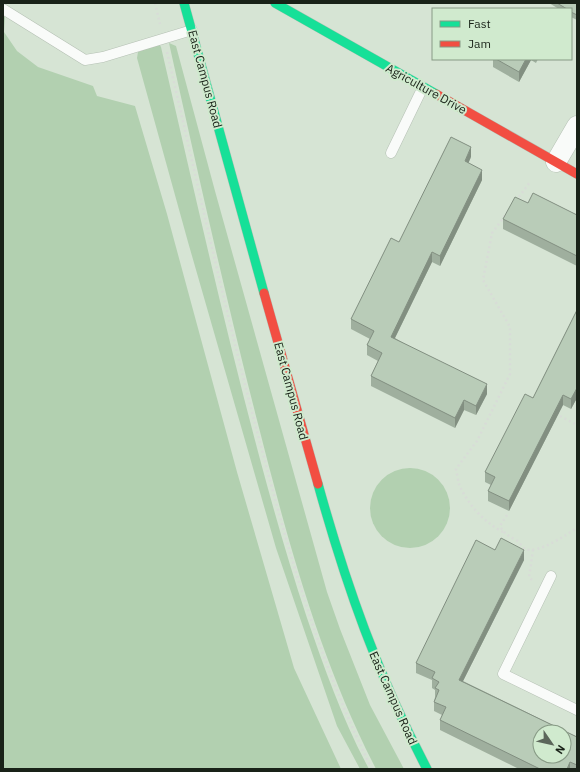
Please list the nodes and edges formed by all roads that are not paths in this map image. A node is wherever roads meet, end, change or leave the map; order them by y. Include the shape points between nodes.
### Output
1 (184, 3) edge
2 (275, 3) edge
3 (3, 9) edge
4 (192, 30) junction
5 (423, 87) junction
6 (577, 126) edge
7 (391, 153) dead end
8 (556, 162) junction
9 (577, 174) edge
10 (551, 576) dead end
11 (577, 710) edge
12 (427, 769) edge

1 - 4 main road, East Campus Road
2 - 5 main road, Agriculture Drive
3 - 4 lane via 85,60
4 - 12 main road, East Campus Road via 335,547 380,672
5 - 7 lane
5 - 8 main road, Agriculture Drive
6 - 8 street
8 - 9 main road, Agriculture Drive
10 - 11 lane via 503,674

